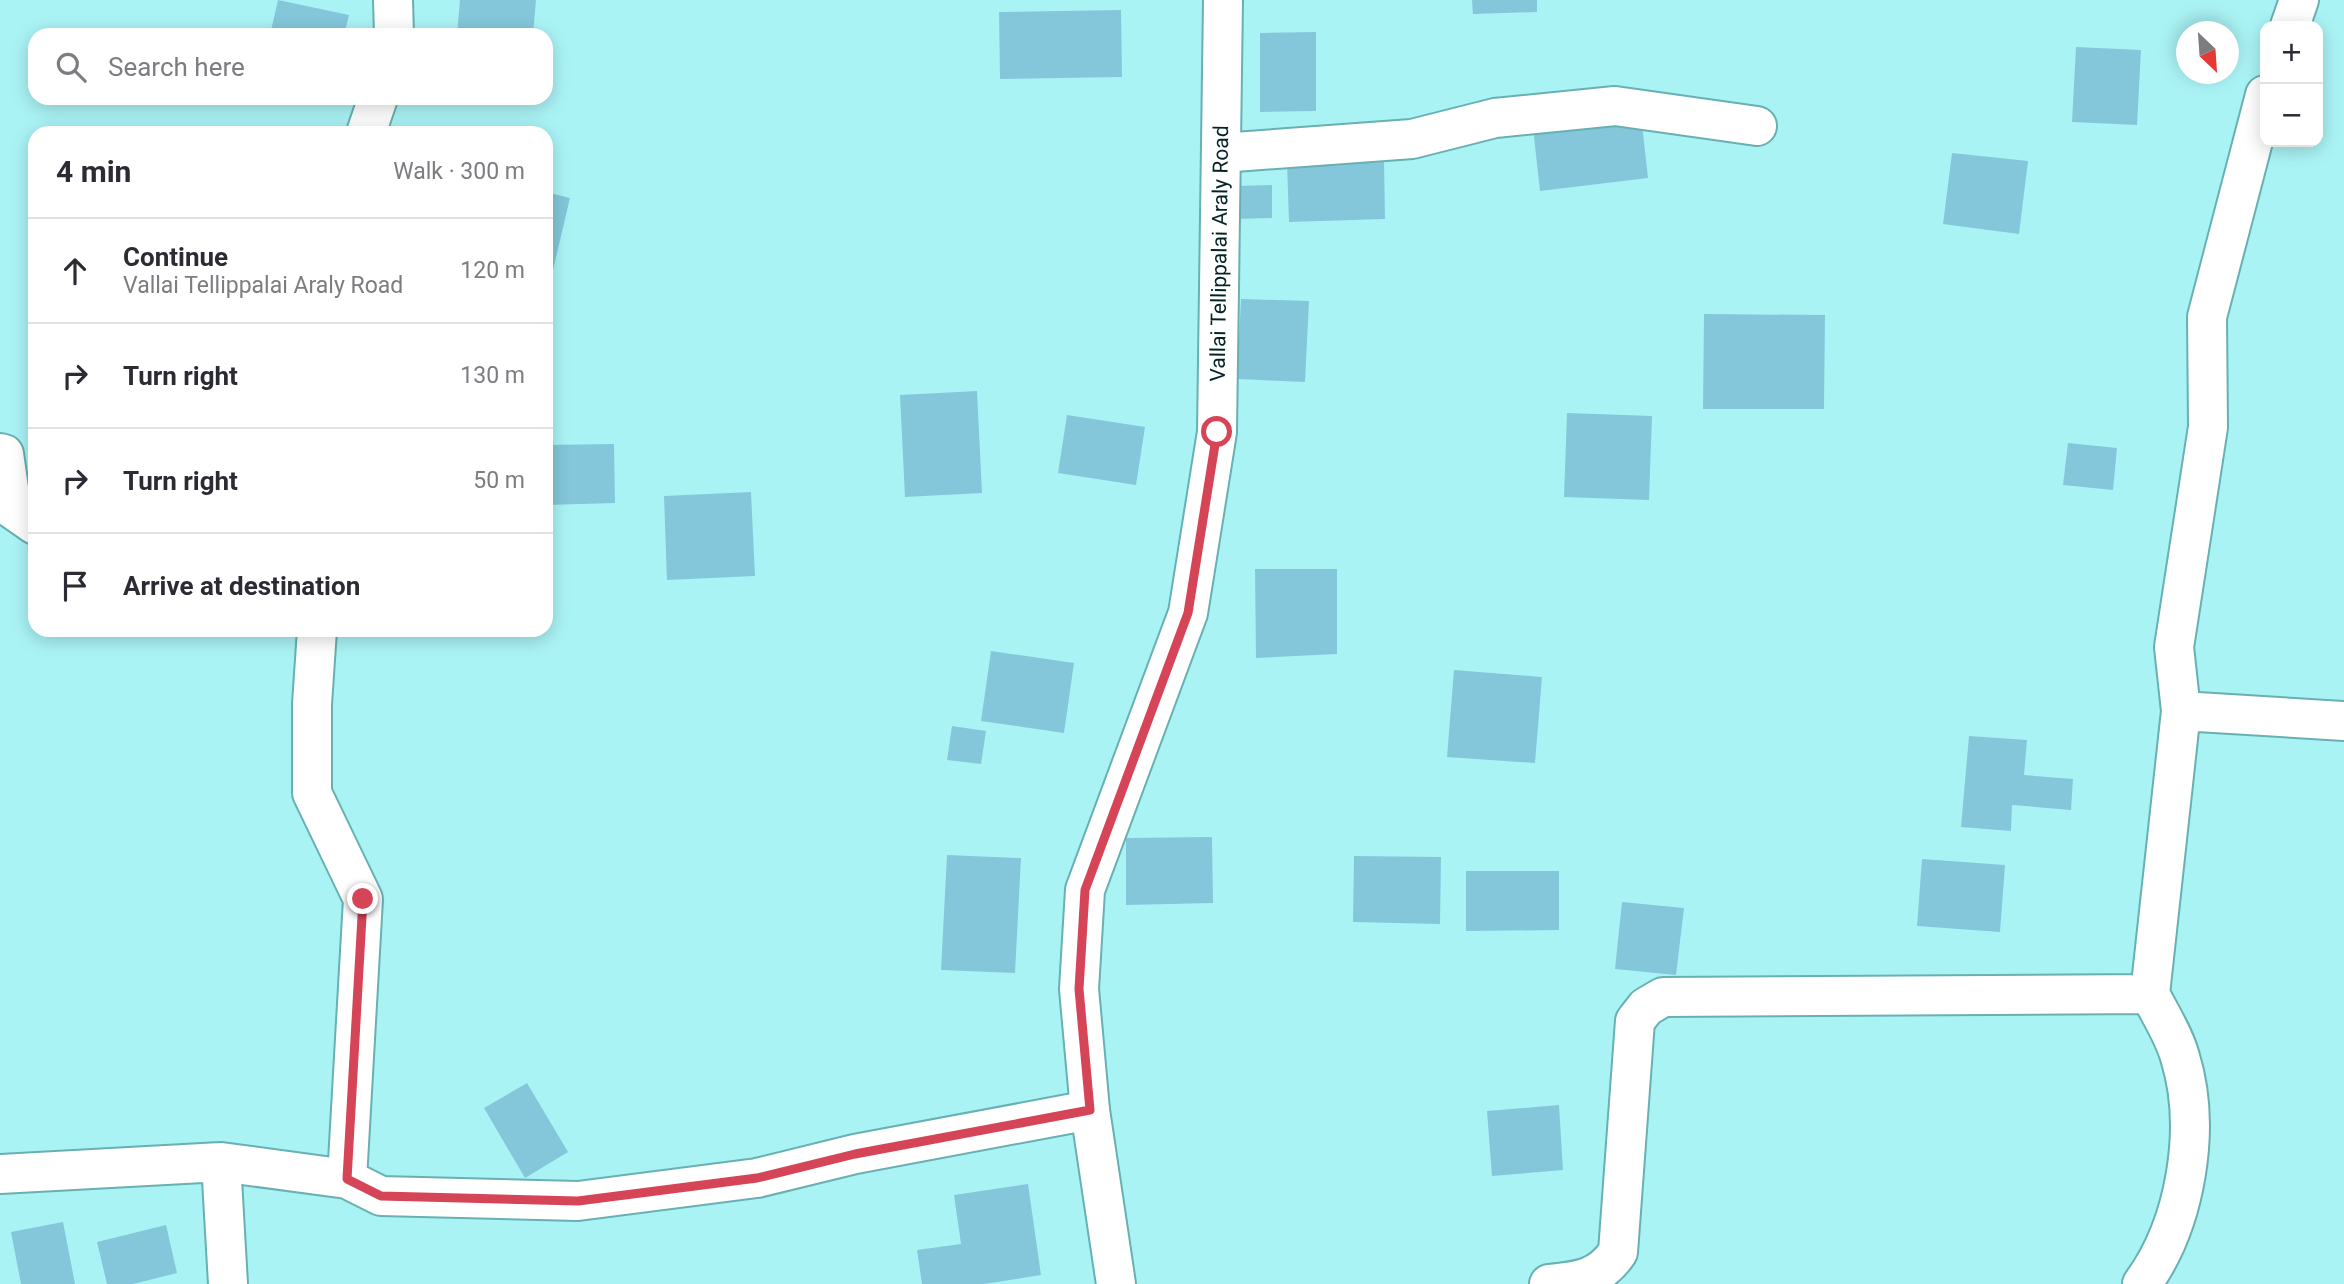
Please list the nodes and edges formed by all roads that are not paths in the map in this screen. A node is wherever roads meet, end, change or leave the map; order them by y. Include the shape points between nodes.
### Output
1 (393, 0) edge
2 (1223, 0) edge
3 (2299, 0) edge
4 (2292, 21) edge
5 (394, 28) edge
6 (375, 105) edge
7 (2260, 114) edge
8 (368, 126) edge
9 (1757, 126) dead end
10 (1221, 153) junction
11 (0, 453) edge
12 (28, 520) edge
13 (317, 637) edge
14 (2181, 711) junction
15 (2344, 721) edge
16 (2150, 993) junction
17 (1090, 1110) junction
18 (221, 1162) junction
19 (0, 1174) edge
20 (347, 1179) junction
21 (228, 1284) edge
22 (1116, 1284) edge
23 (1549, 1284) edge
24 (2142, 1284) edge

1 - 5 street
2 - 10 street, Vallai Tellippalai Araly Road
3 - 4 street
6 - 8 street
7 - 14 street via 2207,317 2208,427 2174,648
9 - 10 street via 1615,106 1495,118 1412,139
10 - 17 street, Vallai Tellippalai Araly Road via 1217,432 1188,613 1085,890 1079,989
11 - 12 street via 4,454 12,509
13 - 20 street via 312,793 363,899
14 - 15 street
14 - 16 street
16 - 23 street via 1663,997 1635,1021 1618,1252 1607,1269 1584,1280
16 - 24 street via 2180,1056 2192,1118 2184,1185 2157,1263
17 - 20 street via 855,1154 757,1178 578,1201 381,1196
17 - 22 street, Vallai Tellippalai Araly Road
18 - 19 street
18 - 20 street
18 - 21 street

